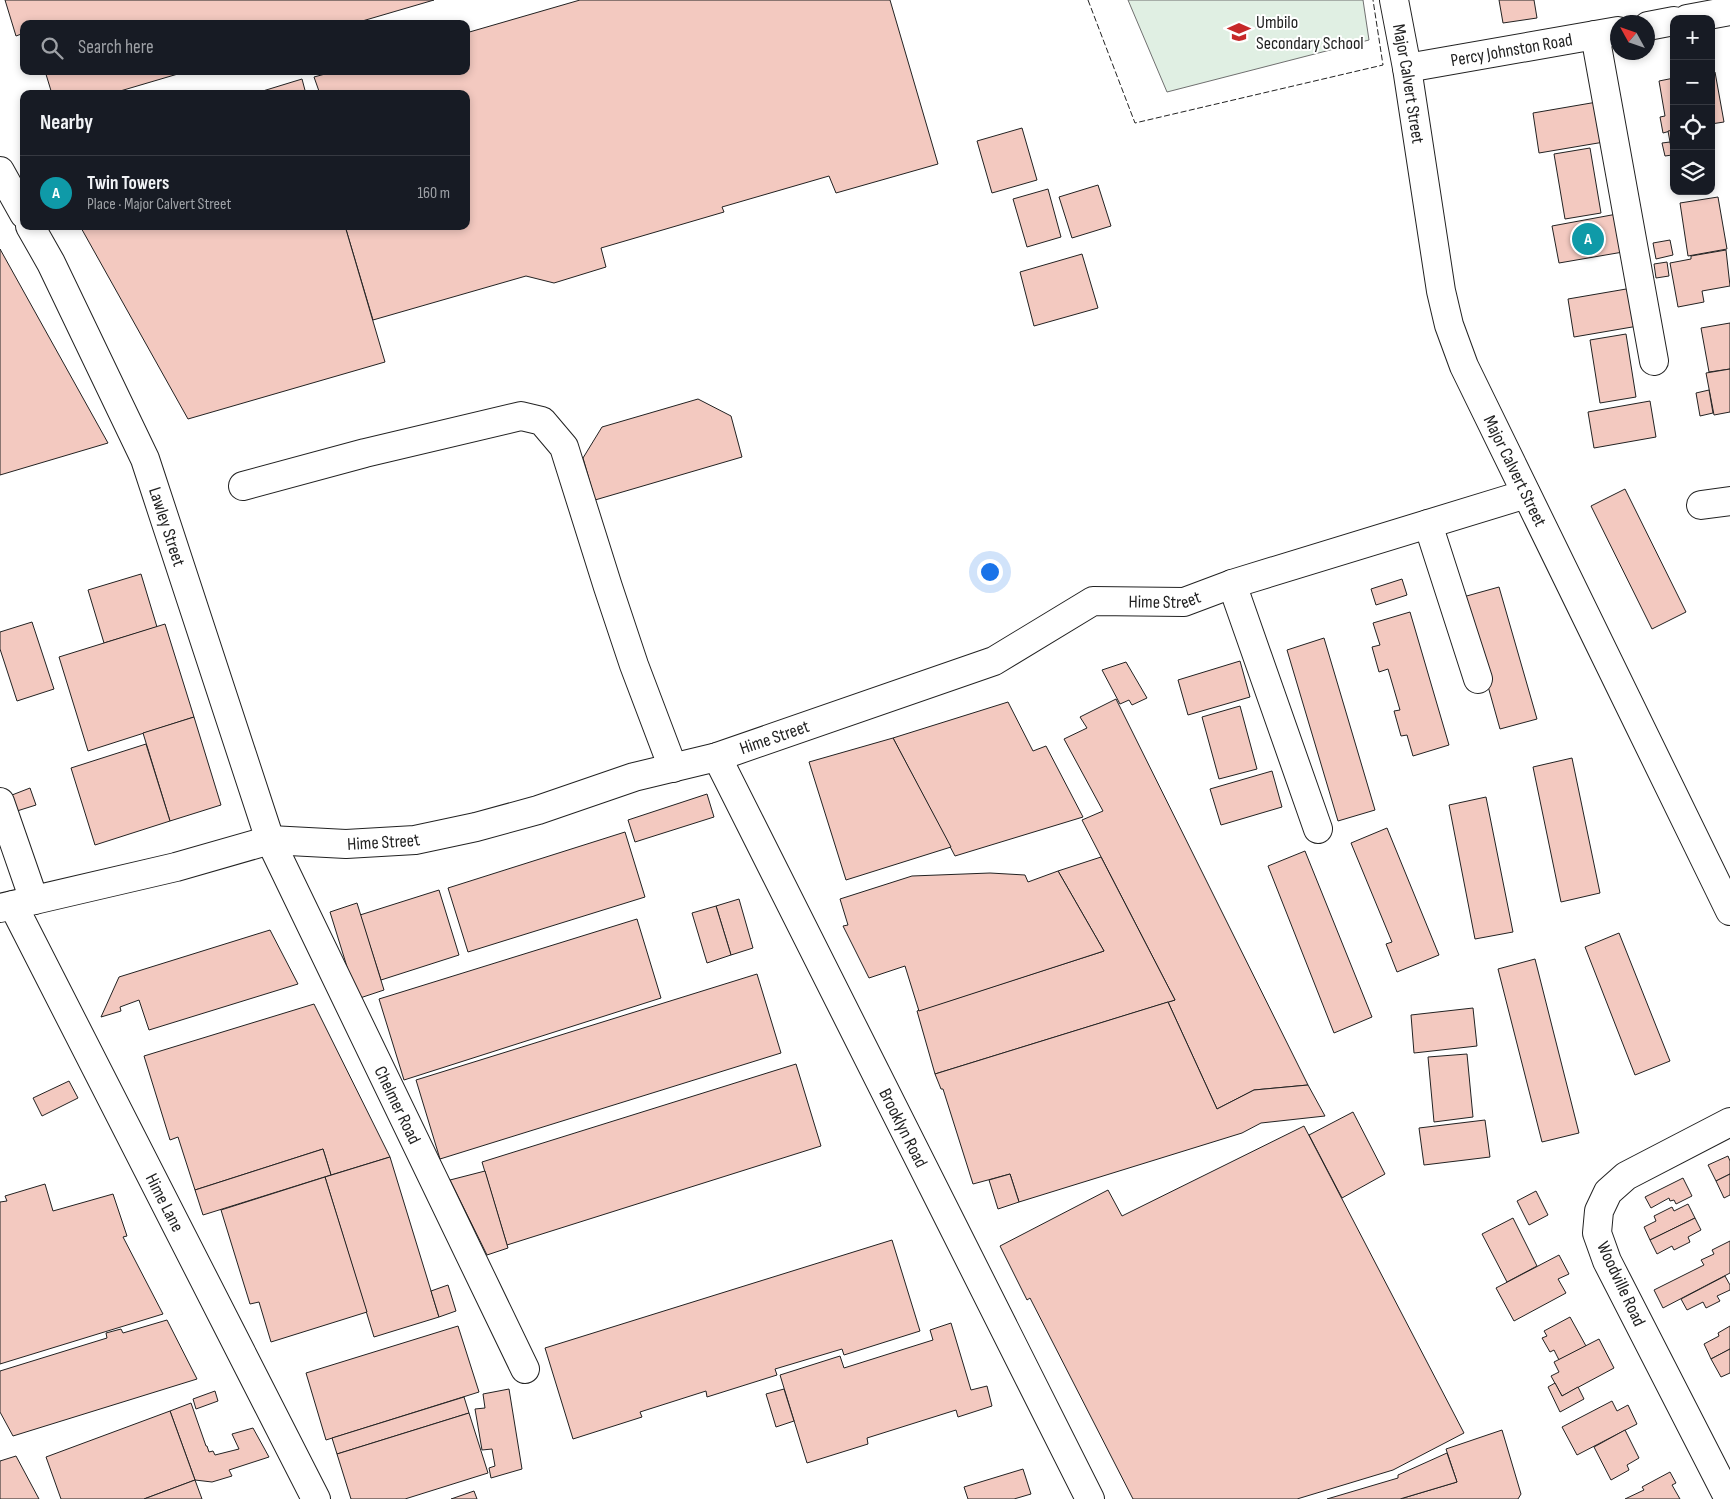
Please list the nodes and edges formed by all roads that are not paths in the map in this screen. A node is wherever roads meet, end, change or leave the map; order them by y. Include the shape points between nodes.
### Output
1 (1394, 0) edge
2 (1730, 11) edge
3 (1708, 15) edge
4 (1670, 22) edge
5 (1655, 25) edge
6 (1606, 33) edge
7 (1407, 68) junction
8 (0, 171) edge
9 (20, 207) edge
10 (32, 230) edge
11 (1654, 361) dead end
12 (243, 486) dead end
13 (1526, 494) junction
14 (1730, 501) edge
15 (1702, 505) dead end
16 (1428, 524) junction
17 (1232, 584) junction
18 (1478, 679) dead end
19 (717, 757) junction
20 (673, 768) junction
21 (0, 802) edge
22 (1318, 830) dead end
23 (270, 840) junction
24 (16, 904) edge
25 (1730, 911) edge
26 (1730, 1122) edge
27 (525, 1369) dead end
28 (316, 1499) edge
29 (1090, 1499) edge
30 (1729, 1499) edge

1 - 7 street, Major Calvert Street
2 - 3 street
4 - 5 street
6 - 7 street, Percy Johnston Road
6 - 11 street
7 - 13 street, Major Calvert Street via 1449,325 1464,366
8 - 9 street
10 - 23 street, Lawley Street via 145,459
12 - 20 street via 521,416 542,421 564,447 620,622
13 - 16 street, Hime Street
13 - 25 street, Major Calvert Street
14 - 15 street
16 - 17 street, Hime Street
16 - 18 street
17 - 19 street, Hime Street via 1184,602 1093,601 994,661
17 - 22 street
19 - 20 street, Hime Street
19 - 29 street, Brooklyn Road
20 - 23 street, Hime Street via 634,777 476,827 415,840 346,844
21 - 24 street, Hime Lane
23 - 24 street, Hime Street via 176,867
23 - 27 street, Chelmer Road
24 - 28 street, Hime Lane
26 - 30 street, Woodville Road via 1626,1176 1608,1192 1599,1211 1598,1233 1607,1261

